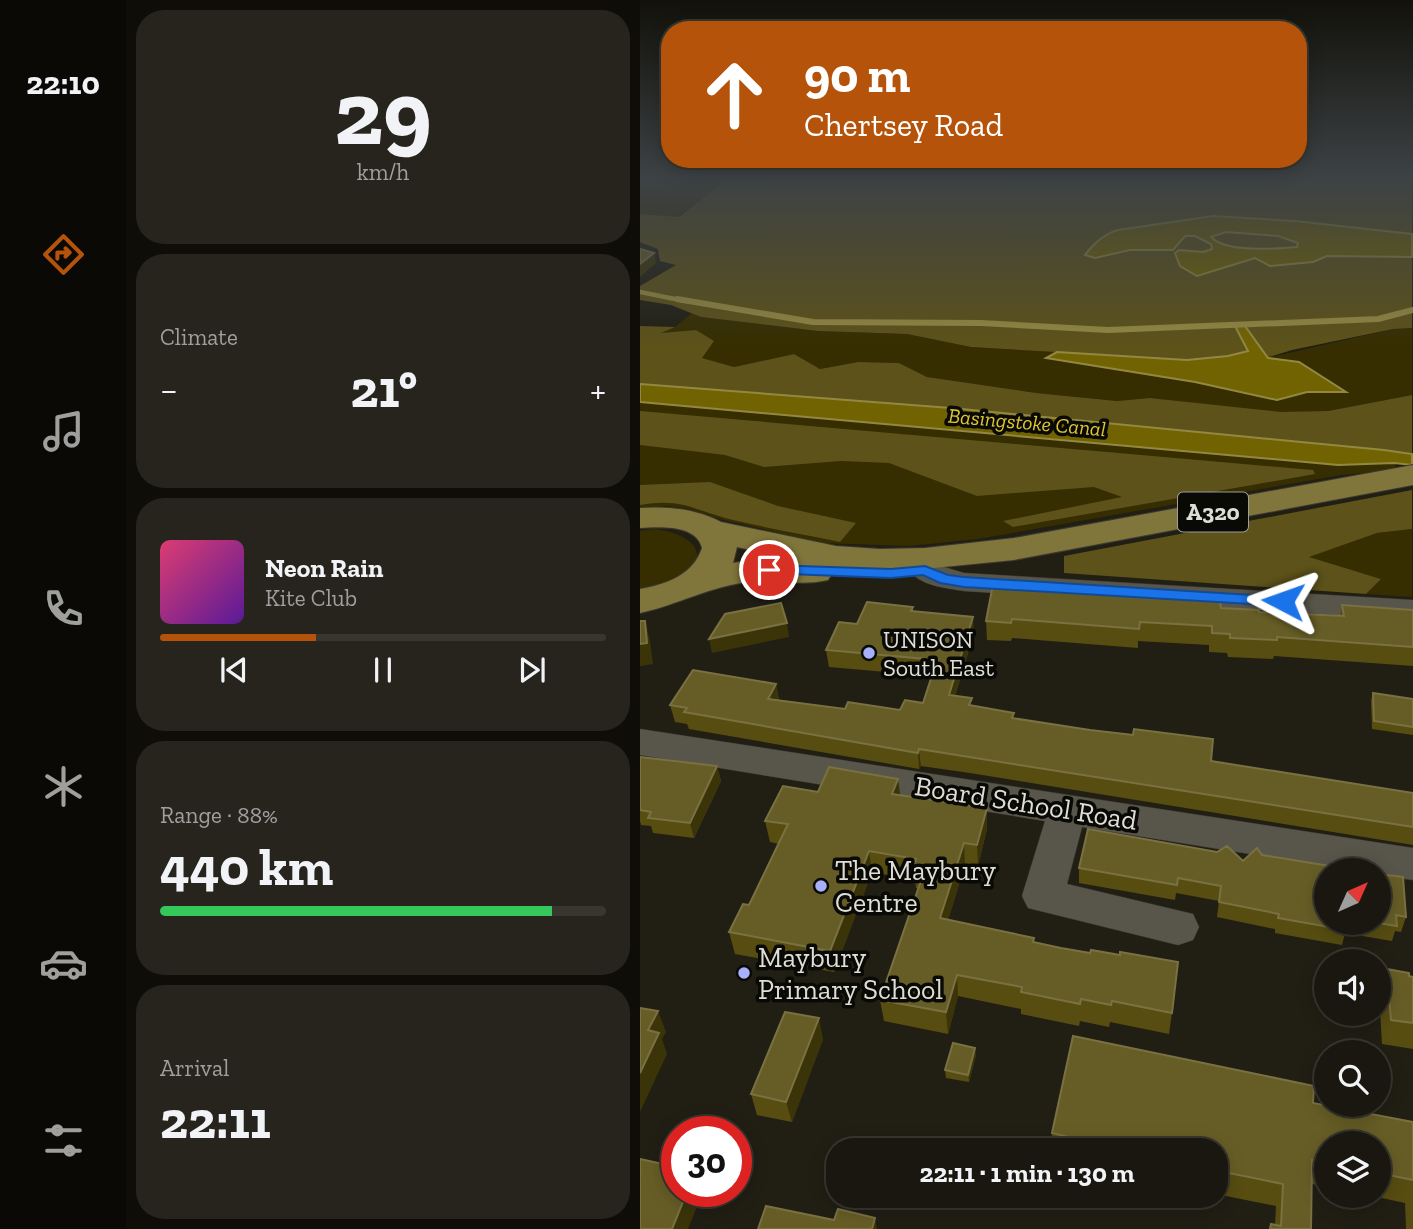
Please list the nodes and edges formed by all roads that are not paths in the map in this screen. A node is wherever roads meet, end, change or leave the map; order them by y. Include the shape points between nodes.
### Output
1 (1412, 475) edge
2 (640, 518) edge
3 (710, 530) junction
4 (953, 569) junction
5 (699, 579) junction
6 (640, 601) edge
7 (1412, 610) edge
8 (640, 742) edge
9 (1068, 809) junction
10 (1412, 864) edge
11 (1178, 927) dead end

1 - 4 main road, A320 via 1014,550
2 - 3 main road, A320 via 681,518
3 - 4 main road, A320 via 838,557
3 - 5 main road, A320 via 719,551 715,563
4 - 5 main road, A320 via 891,573 769,570
4 - 7 street
5 - 6 main road, A320 via 667,596
8 - 9 street, Board School Road
9 - 10 street, Board School Road
9 - 11 street via 1043,896

